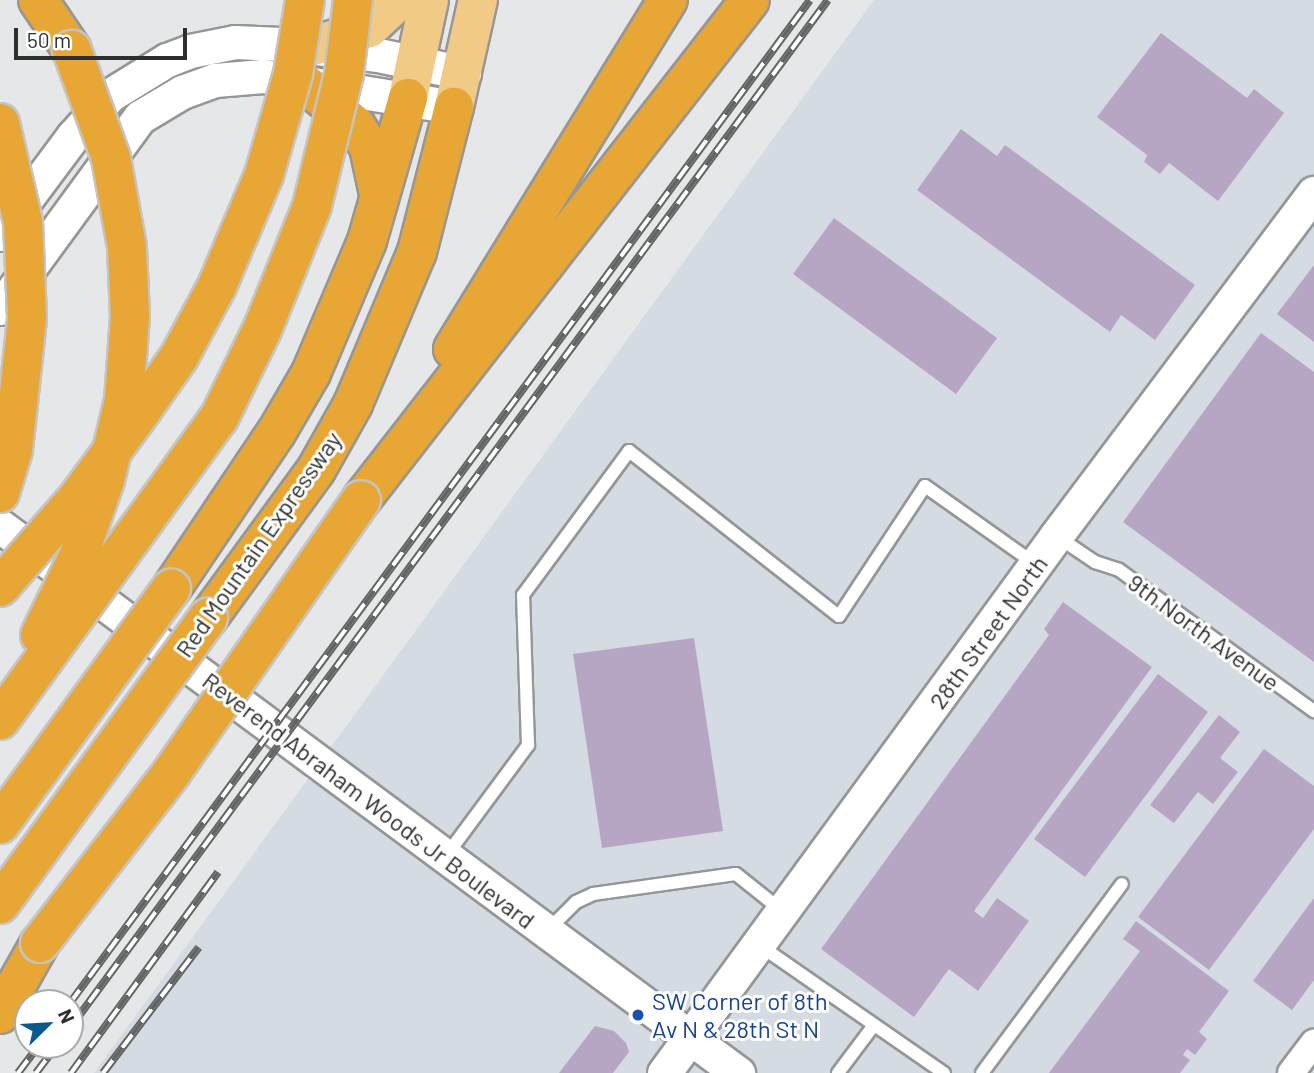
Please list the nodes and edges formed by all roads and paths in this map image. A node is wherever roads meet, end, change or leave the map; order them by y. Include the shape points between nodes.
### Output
1 (38, 0) edge
2 (304, 0) edge
3 (353, 0) edge
4 (399, 0) edge
5 (429, 0) edge
6 (478, 0) edge
7 (668, 0) edge
8 (750, 0) edge
9 (307, 65) junction
10 (412, 80) junction
11 (459, 90) junction
12 (0, 123) edge
13 (1314, 193) edge
14 (380, 199) junction
15 (0, 234) edge
16 (0, 308) edge
17 (0, 493) edge
18 (361, 500) junction
19 (0, 526) edge
20 (1056, 536) junction
21 (1036, 565) junction
22 (0, 587) edge
23 (0, 708) edge
24 (1314, 711) edge
25 (0, 720) edge
26 (0, 824) edge
27 (445, 856) junction
28 (1122, 884) dead end
29 (0, 904) edge
30 (784, 912) junction
31 (547, 931) junction
32 (40, 943) junction
33 (759, 945) junction
34 (0, 991) edge
35 (0, 1014) edge
36 (874, 1025) junction
37 (691, 1038) junction
38 (1314, 1043) edge
39 (664, 1073) edge
40 (738, 1073) edge
41 (838, 1073) edge
42 (944, 1073) edge
43 (982, 1073) edge
44 (1291, 1073) edge

1 - 23 highway, bridge via 72,50 111,158 127,247 130,329 121,413 105,480 79,555
2 - 22 highway, bridge via 293,74 264,175 217,286 179,357 142,410 79,496
3 - 25 highway, bridge via 344,74 312,206 262,330 219,418
4 - 9 main road via 369,28
5 - 10 main road
6 - 11 main road
7 - 18 highway
8 - 18 highway
9 - 10 street
9 - 14 highway via 369,148
9 - 15 street via 253,41 209,46 167,60 129,81 89,116
9 - 16 street via 264,76 215,80 182,92 140,117
10 - 11 street
10 - 14 highway, Red Mountain Expressway
11 - 29 highway, Red Mountain Expressway, bridge via 417,252 353,404 316,470
12 - 17 highway, bridge via 23,222 27,319 13,450
13 - 20 street, 28th Street North
14 - 26 highway, Red Mountain Expressway, bridge via 349,289 311,373 276,433 171,589
18 - 32 highway, bridge via 172,772
19 - 27 street, Reverend Abraham Woods Jr Boulevard
20 - 21 street, 28th Street North
20 - 24 lane, 9th North Avenue via 1095,562 1119,570
21 - 27 lane via 925,486 839,616 629,451 523,596 528,745
21 - 30 street, 28th Street North
27 - 31 street, Reverend Abraham Woods Jr Boulevard
28 - 43 lane
30 - 31 lane via 736,874 593,894 576,902
30 - 33 street, 28th Street North
31 - 37 street, Reverend Abraham Woods Jr Boulevard
32 - 34 highway
32 - 35 highway
33 - 36 lane
33 - 37 street, 28th Street North
36 - 41 lane
36 - 42 lane
37 - 39 street, 28th Street North
37 - 40 street, Reverend Abraham Woods Jr Boulevard
38 - 44 street

